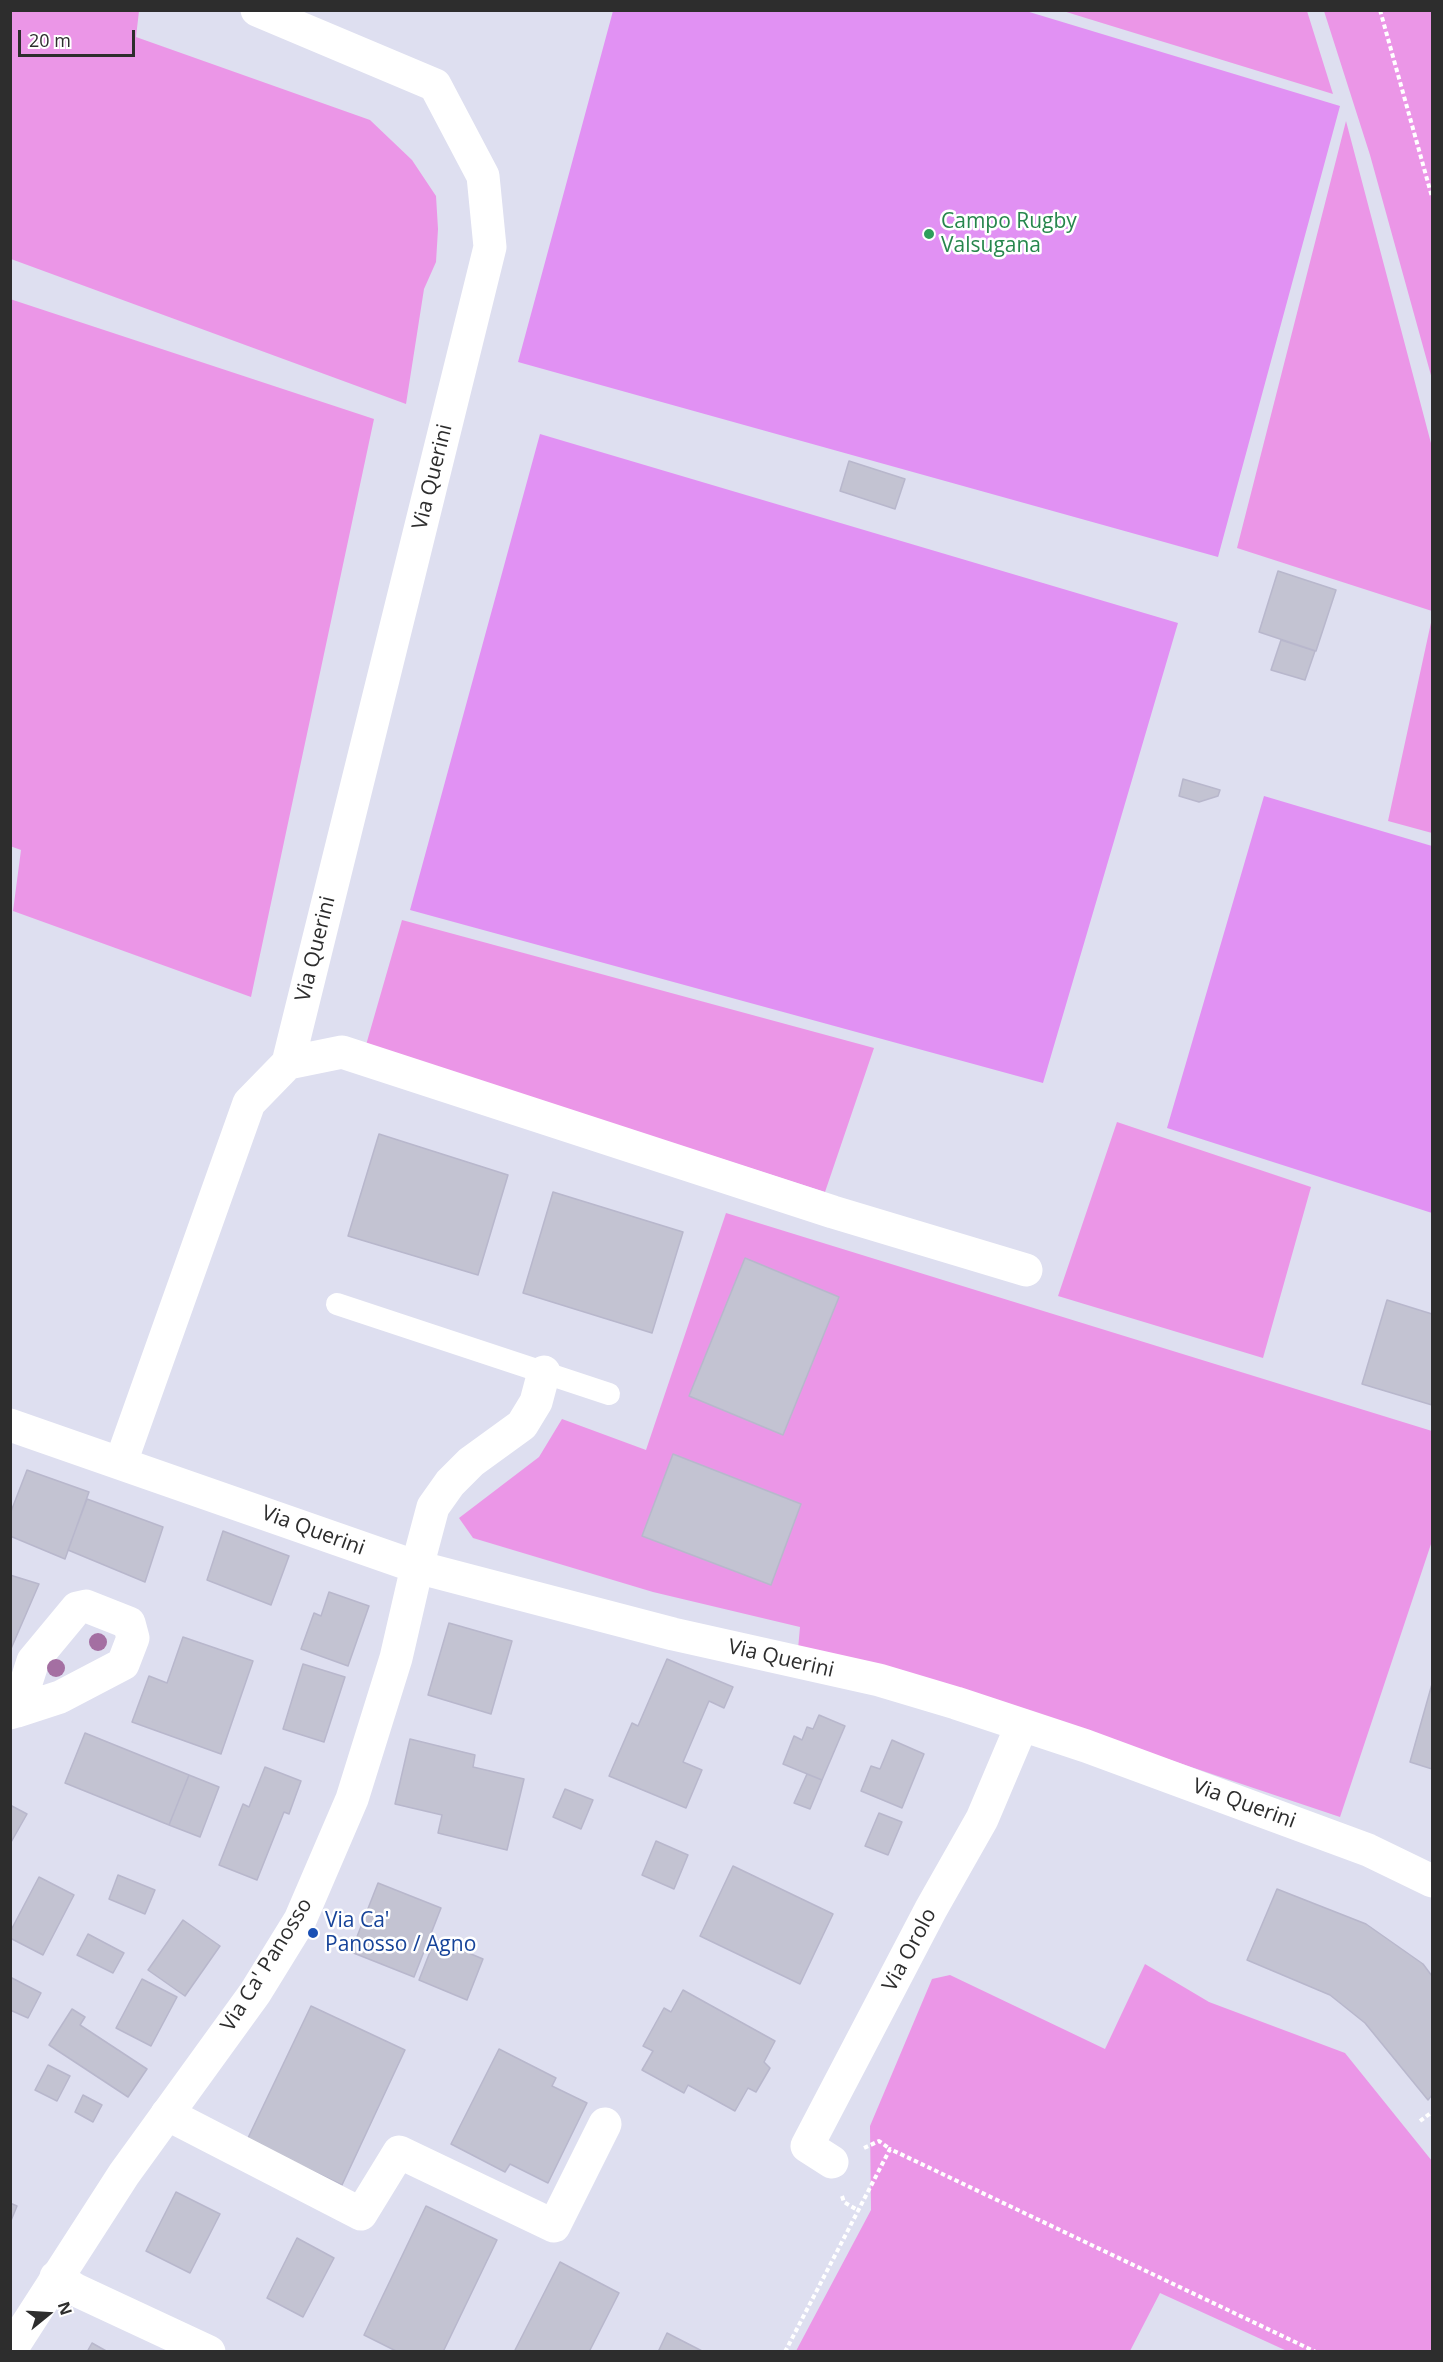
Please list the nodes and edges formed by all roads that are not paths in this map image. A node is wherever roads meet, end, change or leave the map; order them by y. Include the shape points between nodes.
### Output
1 (257, 10) edge
2 (288, 1063) junction
3 (1026, 1270) dead end
4 (337, 1304) dead end
5 (544, 1372) junction
6 (609, 1394) dead end
7 (10, 1425) edge
8 (121, 1462) junction
9 (417, 1567) junction
10 (1021, 1727) junction
11 (1432, 1881) edge
12 (167, 2114) junction
13 (605, 2124) dead end
14 (832, 2162) dead end
15 (56, 2277) junction
16 (10, 2351) edge
17 (208, 2352) edge

1 - 2 street, Via Querini via 435,85 483,176 490,248
2 - 3 street via 342,1052 833,1212
2 - 8 street via 249,1103
4 - 5 lane
5 - 6 lane
5 - 9 street, Via Ca' Panosso via 536,1402 522,1425 471,1462 434,1507
7 - 8 street, Via Querini
8 - 9 street, Via Querini
9 - 10 street, Via Querini via 673,1634 879,1680
9 - 12 street, Via Ca' Panosso via 396,1658 368,1747 310,1899 255,1993
10 - 11 street, Via Querini via 1086,1746 1368,1850
10 - 14 street, Via Orolo via 982,1819 807,2146
12 - 13 street via 362,2214 399,2152 554,2226
12 - 15 street, Via Ca' Panosso
15 - 16 street, Via Ca' Panosso
15 - 17 street

